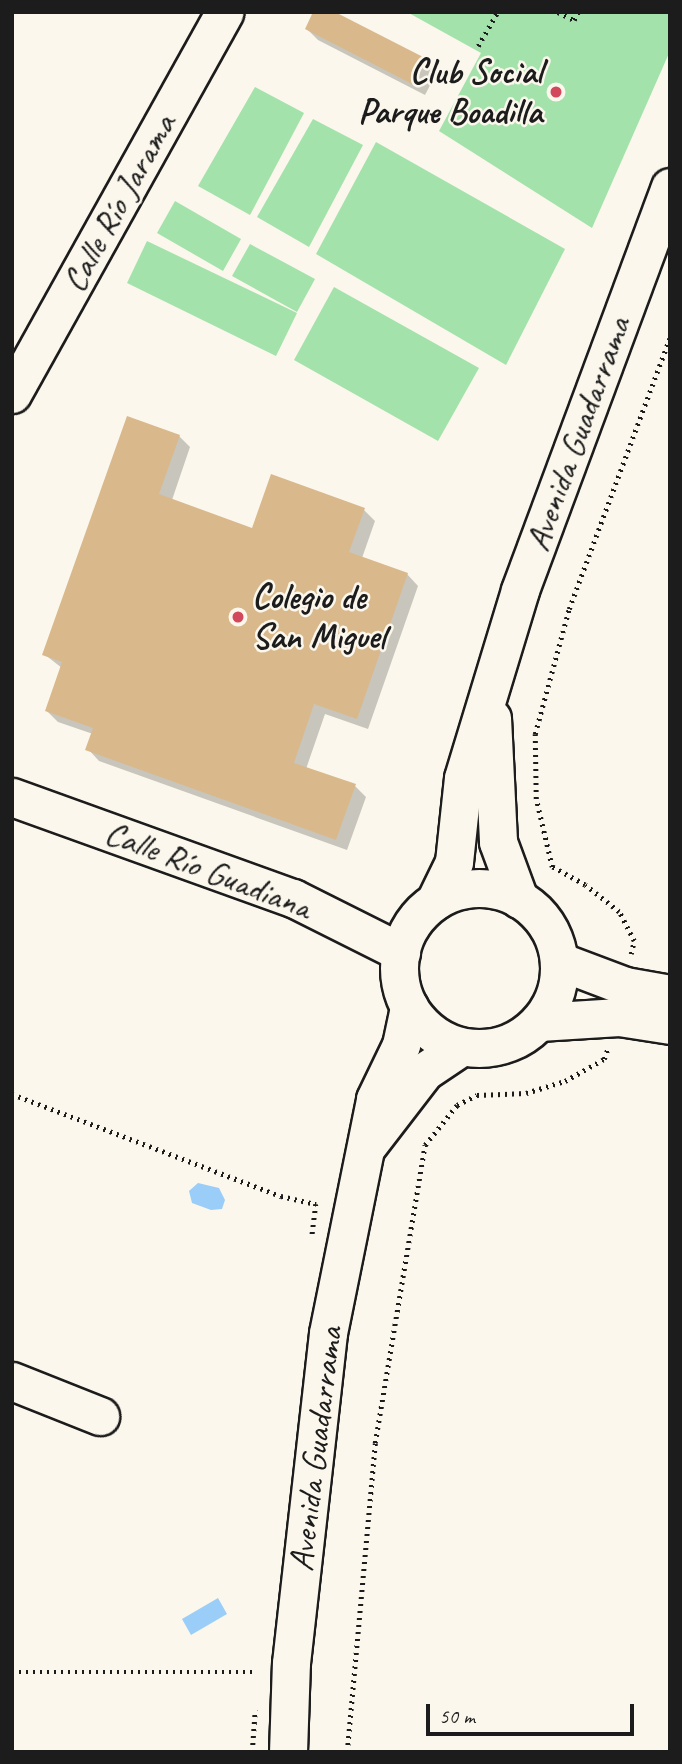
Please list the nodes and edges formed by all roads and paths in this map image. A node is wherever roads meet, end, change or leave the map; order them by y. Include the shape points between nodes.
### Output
1 (225, 12) edge
2 (498, 12) edge
3 (558, 12) edge
4 (578, 12) edge
5 (478, 46) dead end
6 (670, 187) edge
7 (670, 338) edge
8 (12, 394) edge
9 (492, 682) junction
10 (12, 797) edge
11 (519, 899) junction
12 (435, 901) junction
13 (401, 952) junction
14 (559, 961) junction
15 (670, 994) edge
16 (622, 1001) junction
17 (409, 1007) junction
18 (539, 1022) junction
19 (670, 1025) edge
20 (461, 1046) junction
21 (12, 1094) edge
22 (392, 1097) junction
23 (311, 1246) dead end
24 (12, 1381) edge
25 (100, 1416) dead end
26 (258, 1658) dead end
27 (12, 1672) edge
28 (257, 1672) junction
29 (256, 1685) dead end
30 (255, 1699) dead end
31 (252, 1752) edge
32 (288, 1752) edge
33 (347, 1752) edge

1 - 8 street, Calle Río Jarama
2 - 5 path
3 - 4 path via 574,20
6 - 9 street, Avenida Guadarrama via 520,590
7 - 16 path via 569,609 535,734 536,799 552,867 619,912 634,941
9 - 11 street, Avenida Guadarrama via 492,788 498,842
9 - 12 street, Avenida Guadarrama via 463,778 454,862
10 - 13 street, Calle Río Guadiana via 293,898
11 - 12 street via 477,888
11 - 14 street via 539,915 553,936
12 - 13 street via 419,915
13 - 17 street via 402,990
14 - 16 street
14 - 18 street via 558,983
15 - 16 street
16 - 18 street
16 - 19 street
16 - 33 path via 604,1059 565,1081 526,1093 477,1095 457,1105 425,1145 375,1443
17 - 20 street via 440,1038
17 - 22 street, Avenida Guadarrama
18 - 20 street via 504,1045
20 - 22 street, Avenida Guadarrama
21 - 23 path via 281,1196 317,1204
22 - 32 street, Avenida Guadarrama via 365,1148 328,1333 291,1663
24 - 25 street
26 - 28 path
27 - 28 path
28 - 29 path
30 - 31 path

